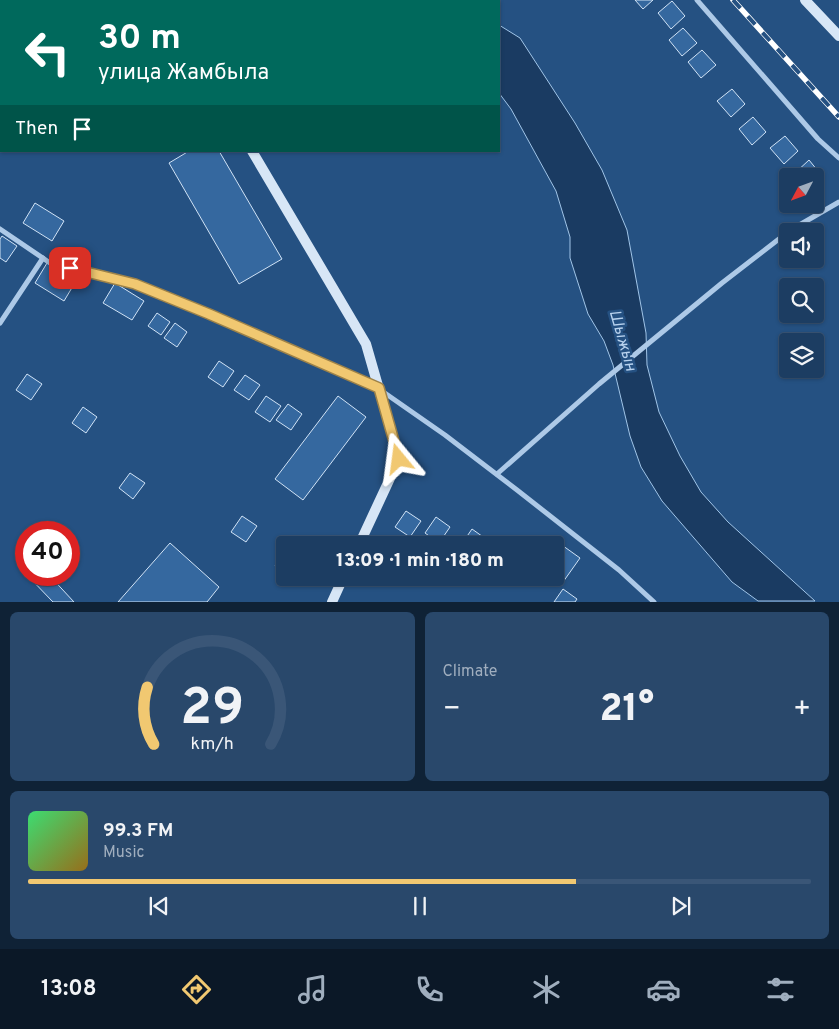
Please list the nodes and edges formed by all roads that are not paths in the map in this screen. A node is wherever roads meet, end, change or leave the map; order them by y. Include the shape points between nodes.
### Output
1 (697, 0) edge
2 (805, 0) edge
3 (839, 36) edge
4 (253, 152) edge
5 (839, 158) edge
6 (839, 202) edge
7 (803, 223) edge
8 (0, 229) edge
9 (779, 239) edge
10 (43, 258) junction
11 (0, 323) edge
12 (379, 388) junction
13 (497, 474) junction
14 (363, 536) edge
15 (340, 586) edge
16 (332, 602) edge
17 (654, 602) edge

1 - 5 street via 818,139
2 - 3 street
4 - 12 street via 366,344
6 - 7 street
8 - 10 street
9 - 13 street via 599,384
10 - 11 street
10 - 12 street via 53,264 135,284
12 - 13 street
12 - 14 street via 399,459
13 - 17 street
15 - 16 street

